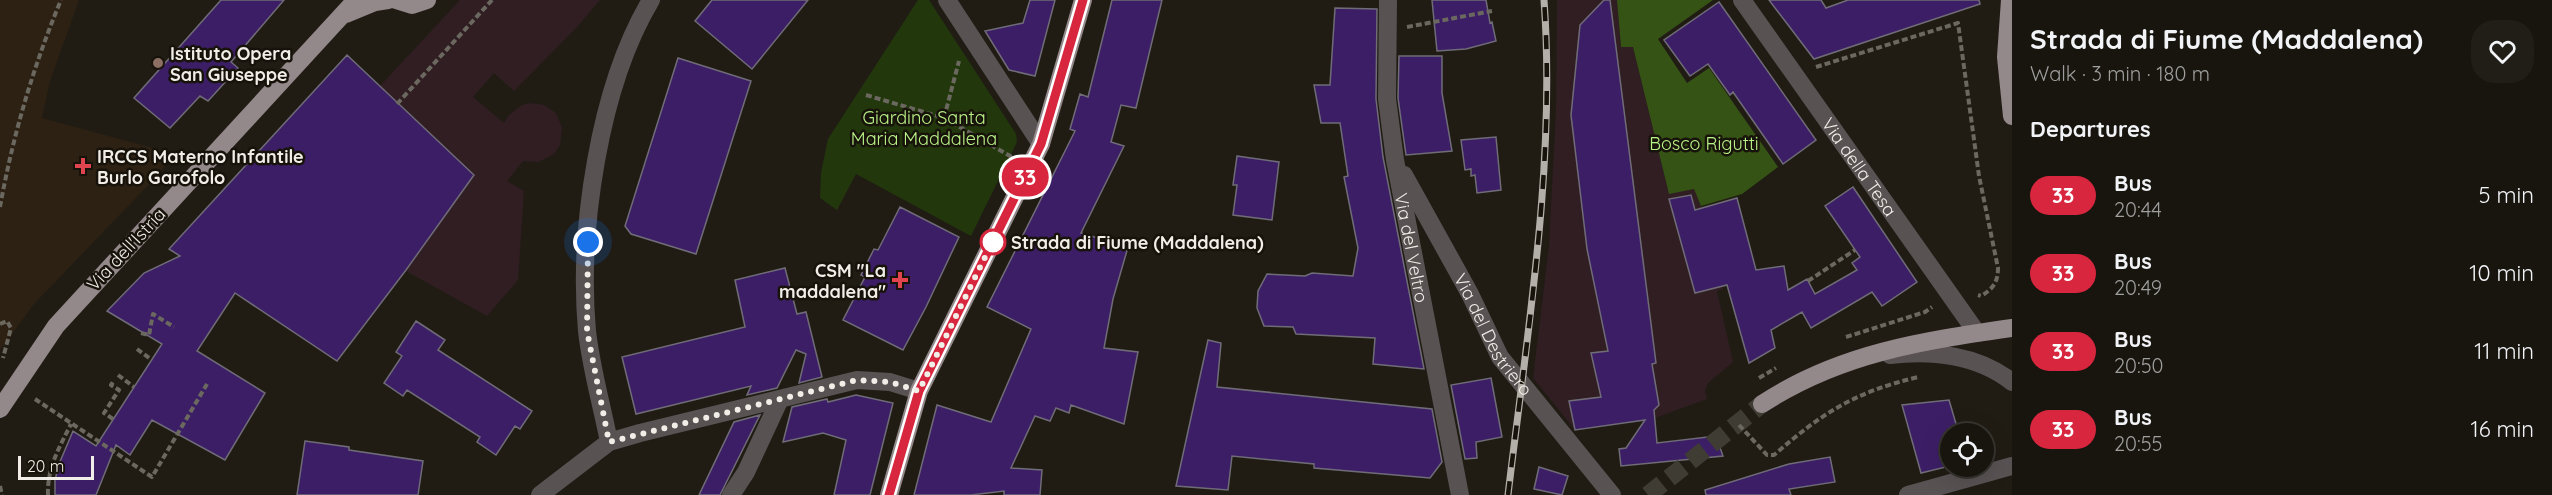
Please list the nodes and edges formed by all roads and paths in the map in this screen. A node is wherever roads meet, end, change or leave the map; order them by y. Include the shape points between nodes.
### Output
1 (61, 0) edge
2 (356, 0) edge
3 (388, 0) edge
4 (396, 0) edge
5 (427, 0) edge
6 (492, 0) edge
7 (651, 0) edge
8 (947, 0) edge
9 (1083, 0) edge
10 (1388, 0) edge
11 (1742, 0) edge
12 (2010, 0) edge
13 (1492, 11) dead end
14 (336, 19) junction
15 (1388, 30) junction
16 (959, 61) dead end
17 (1811, 69) dead end
18 (2010, 87) edge
19 (866, 95) dead end
20 (397, 104) dead end
21 (2012, 116) edge
22 (944, 118) junction
23 (1041, 144) junction
24 (1012, 157) dead end
25 (1395, 160) junction
26 (0, 207) edge
27 (1855, 250) dead end
28 (1808, 281) dead end
29 (1974, 293) dead end
30 (0, 324) edge
31 (174, 327) dead end
32 (2012, 328) edge
33 (141, 333) dead end
34 (1977, 333) junction
35 (137, 349) dead end
36 (3, 358) dead end
37 (152, 360) dead end
38 (1844, 362) junction
39 (118, 375) dead end
40 (1918, 377) dead end
41 (114, 380) dead end
42 (2012, 382) edge
43 (207, 384) dead end
44 (134, 387) dead end
45 (919, 391) junction
46 (35, 399) dead end
47 (780, 399) junction
48 (1762, 404) tunnel mouth
49 (0, 409) edge
50 (113, 419) dead end
51 (71, 424) junction
52 (1739, 425) dead end
53 (609, 442) junction
54 (2012, 466) edge
55 (51, 467) junction
56 (57, 470) dead end
57 (0, 486) edge
58 (2, 495) edge
59 (48, 495) edge
60 (540, 495) edge
61 (731, 495) edge
62 (889, 495) edge
63 (1460, 495) edge
64 (1612, 495) edge
65 (1908, 495) edge

1 - 26 path via 37,59
2 - 14 main road, Via dell'Istria
3 - 14 main road, Via dell'Istria
4 - 5 main road via 412,5
6 - 20 path
7 - 53 street via 635,27 607,105 593,183 586,261 587,331
8 - 23 street
9 - 23 main road
10 - 15 street, Via del Veltro
11 - 34 street, Via della Tesa
12 - 18 main road via 2006,57
13 - 15 path
14 - 49 main road, Via dell'Istria via 56,326
15 - 25 street, Via del Veltro via 1387,99
16 - 22 path
17 - 29 path via 1958,23 1979,176 1998,268 1991,290 1981,296
18 - 21 main road
19 - 22 path
22 - 24 path
23 - 45 main road
25 - 63 street, Via del Veltro
25 - 64 street, Via del Destriero via 1470,294 1500,357
27 - 28 path
30 - 36 path via 7,321 11,328
31 - 33 path via 153,314 149,335
32 - 34 main road
34 - 38 main road
35 - 37 path
38 - 42 street via 1905,353 1943,354 1978,362
38 - 48 main road via 1809,376
39 - 44 path
40 - 52 path via 1880,386 1835,408 1774,455 1762,451
41 - 50 path via 111,385 119,390 104,413
43 - 51 path via 152,477
45 - 47 street via 890,382 857,380
45 - 62 main road
46 - 51 path
47 - 53 street
47 - 61 street
51 - 55 path
53 - 60 street
54 - 65 street
55 - 56 path
55 - 59 path
57 - 58 path

